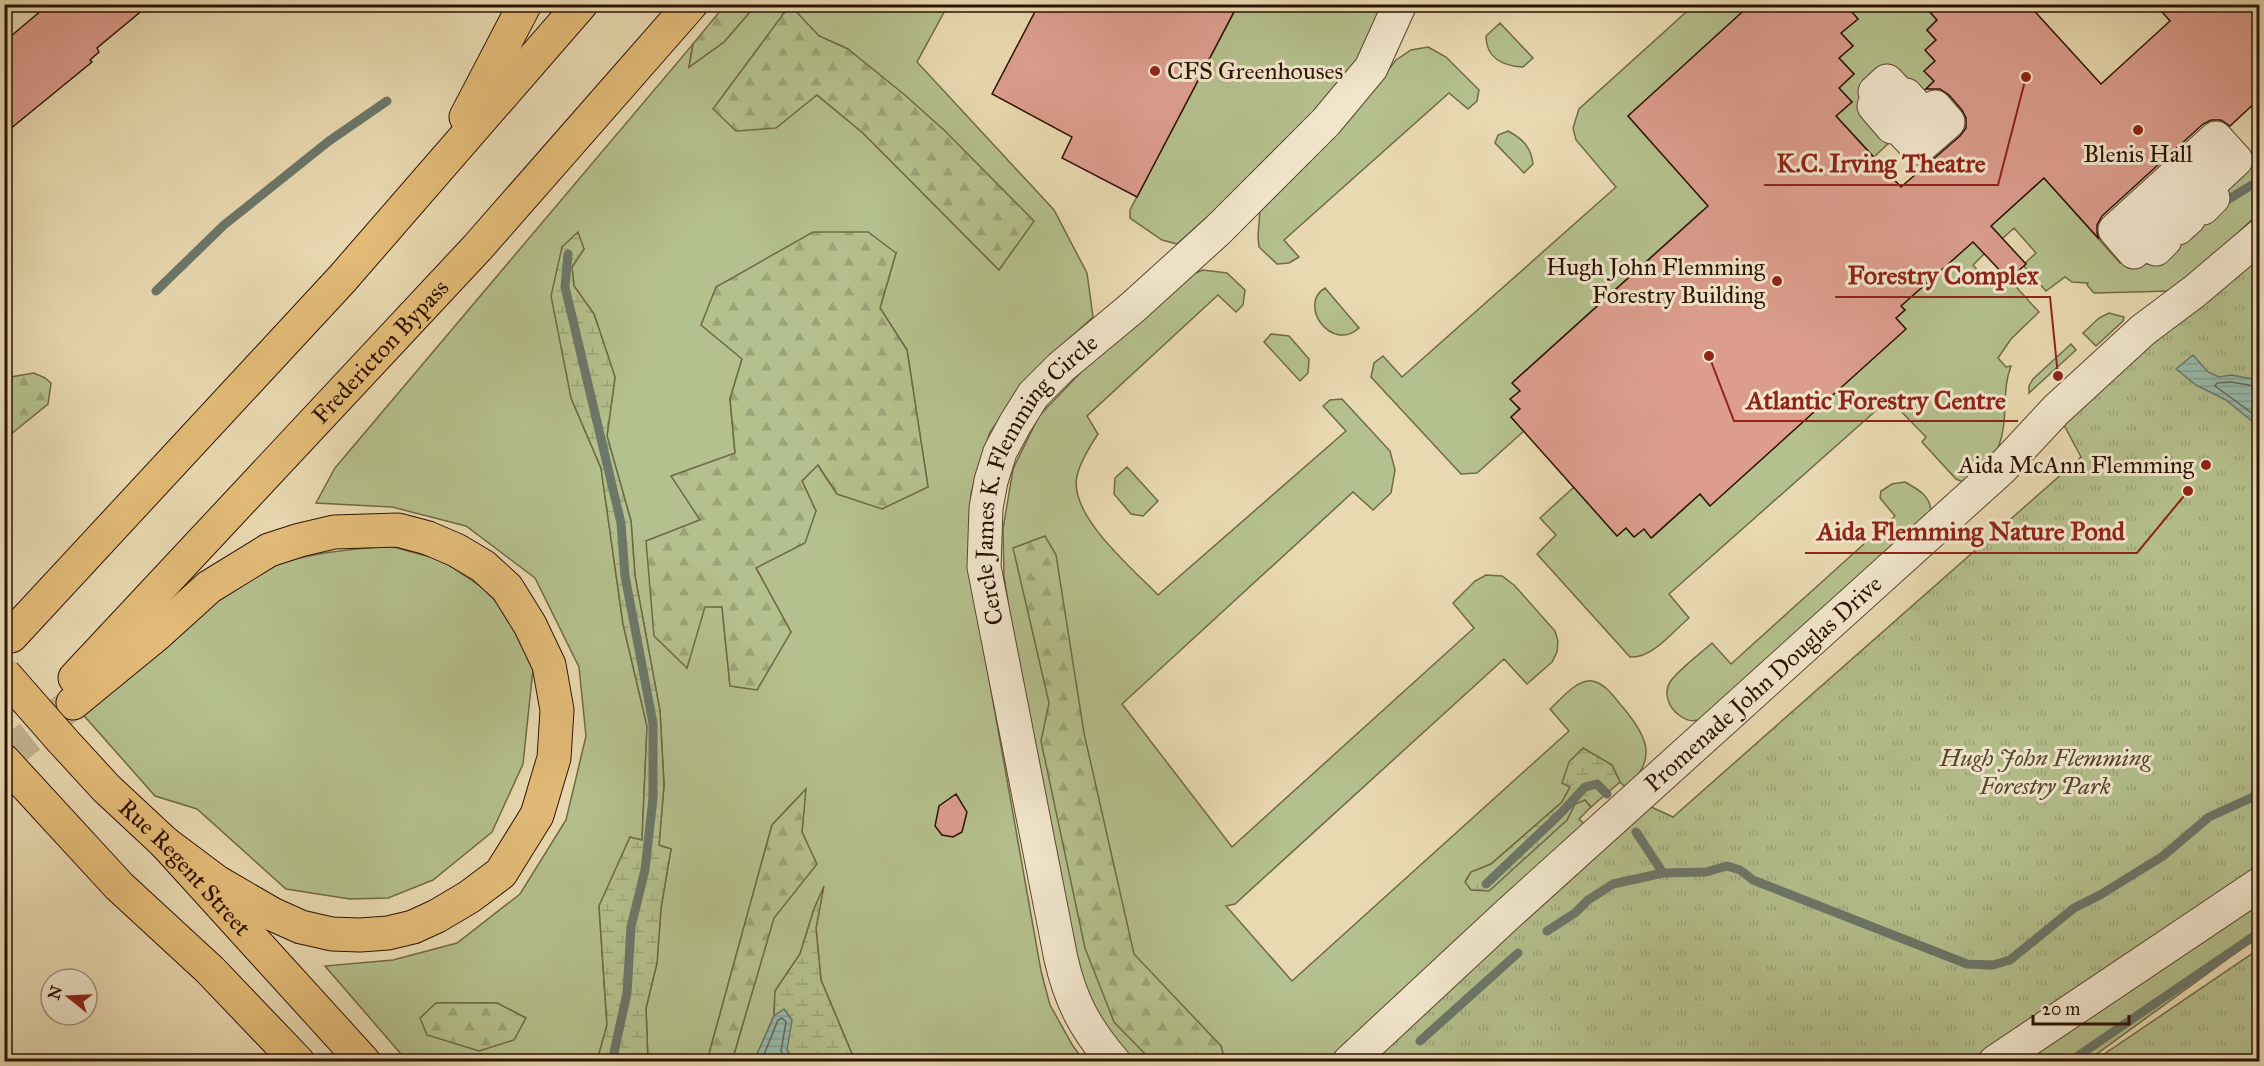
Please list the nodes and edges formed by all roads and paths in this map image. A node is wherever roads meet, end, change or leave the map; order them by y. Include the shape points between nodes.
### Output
1 (525, 4) edge
2 (581, 4) edge
3 (1400, 4) edge
4 (691, 6) edge
5 (438, 170) junction
6 (2259, 236) edge
7 (11, 636) dead end
8 (4, 674) edge
9 (12, 770) edge
10 (165, 843) junction
11 (2259, 884) edge
12 (298, 1062) edge
13 (364, 1062) edge
14 (1114, 1062) edge
15 (1349, 1062) edge
16 (1995, 1062) edge

1 - 5 main road
2 - 5 main road
3 - 14 street, Cercle James K. Flemming Circle via 1371,68 1326,122 1218,230 1034,395 1000,452 992,481 986,508 984,567 1061,959 1068,990 1082,1018
4 - 10 main road, Fredericton Bypass via 477,248 67,697 156,634 209,587 269,550 334,532 398,530 428,538 483,566 507,588 549,664 557,710 554,758 537,815 501,873 469,897 413,927 388,933 332,934 301,927 272,914 217,882
5 - 7 main road
6 - 15 street, Promenade John Douglas Drive via 2143,330 2056,410 2001,469
8 - 10 main road, Rue Regent Street, bridge via 106,788
9 - 12 main road via 119,886 210,970
10 - 13 main road, Rue Regent Street
11 - 16 street

